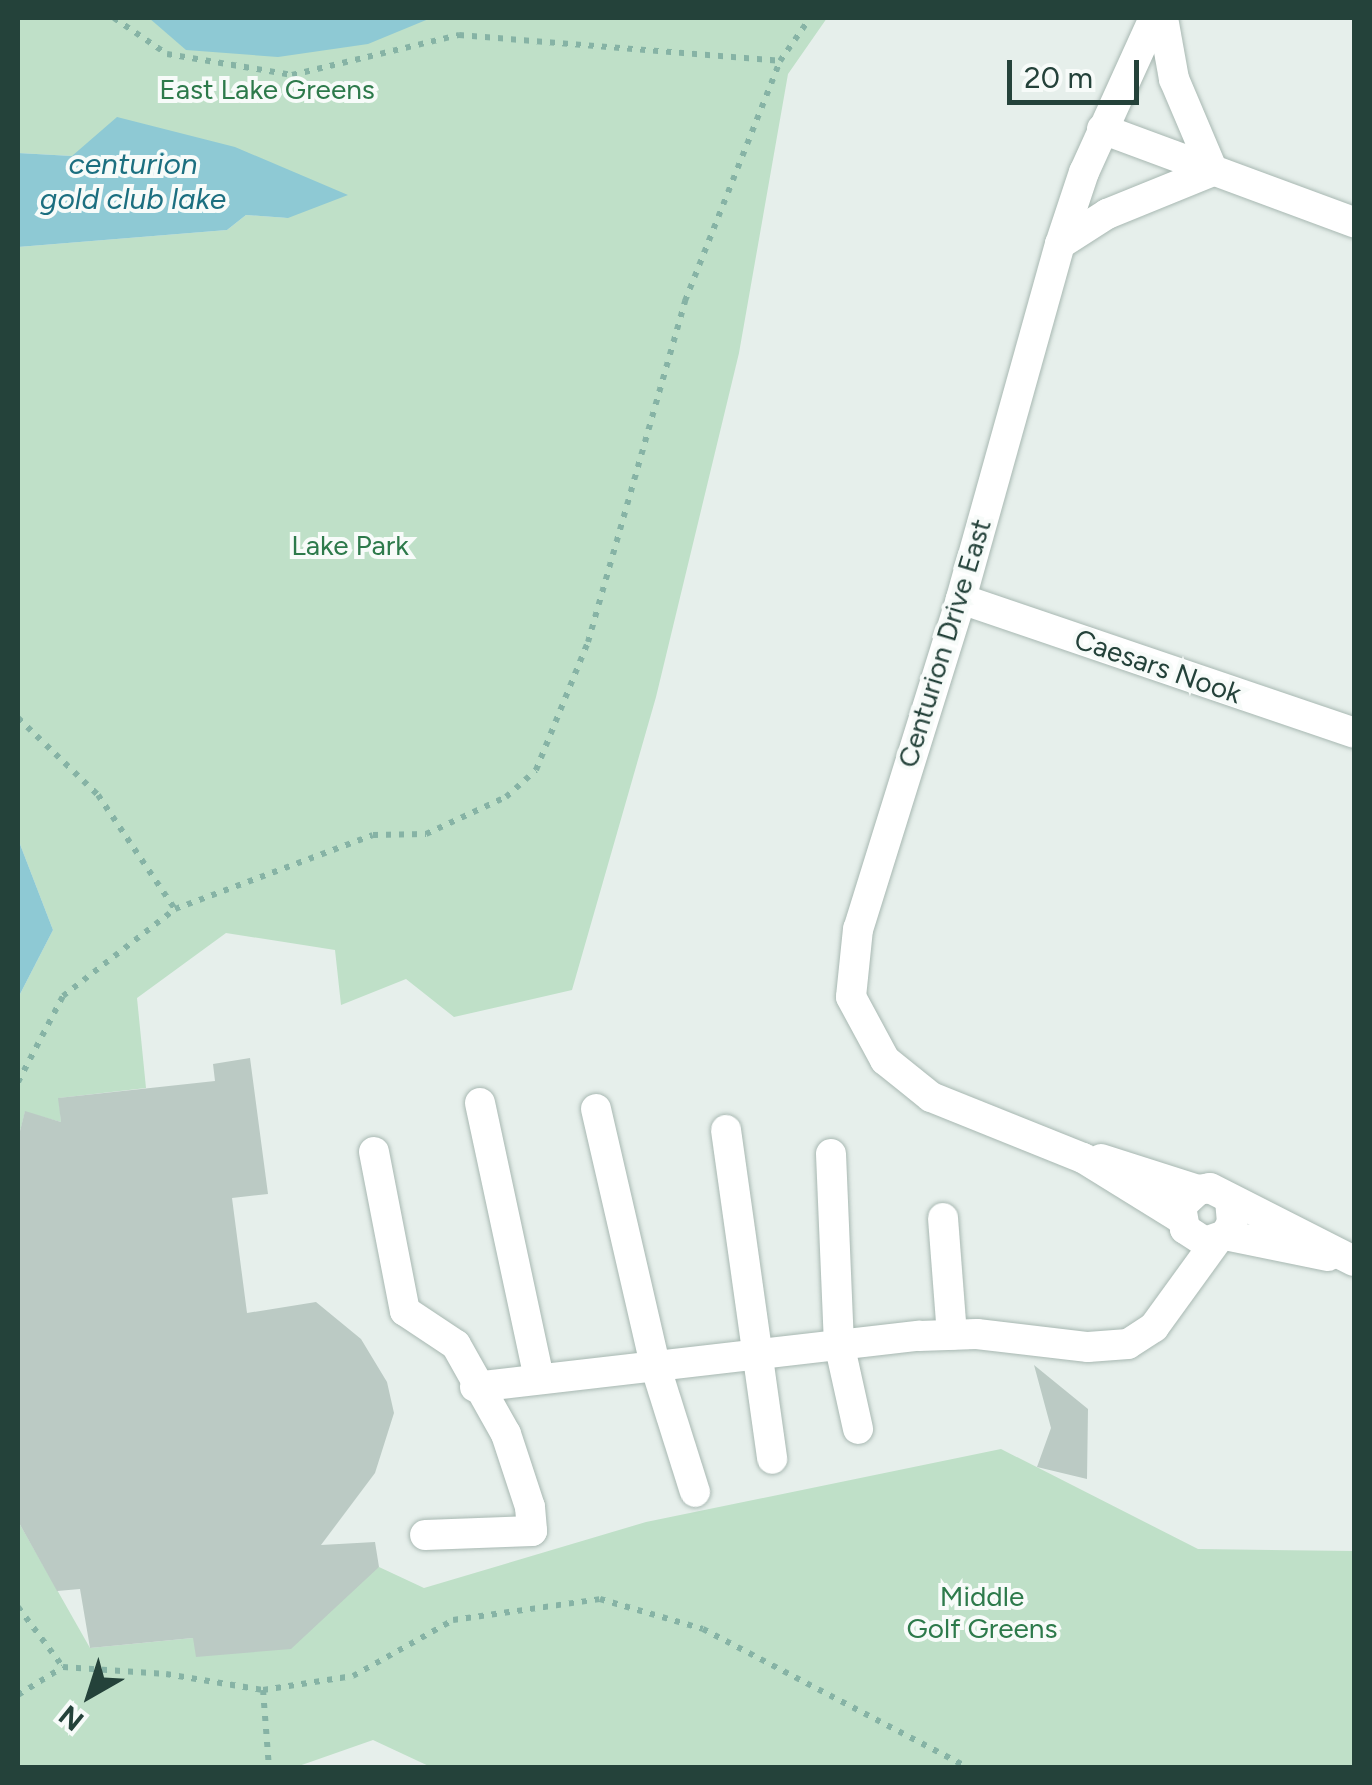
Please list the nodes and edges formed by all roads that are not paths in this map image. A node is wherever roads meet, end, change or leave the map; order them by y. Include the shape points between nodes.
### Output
1 (1154, 18) edge
2 (1162, 18) edge
3 (1102, 129) junction
4 (1212, 171) junction
5 (1354, 222) edge
6 (1060, 244) junction
7 (961, 599) junction
8 (1354, 733) edge
9 (480, 1103) dead end
10 (596, 1109) dead end
11 (726, 1130) dead end
12 (374, 1152) dead end
13 (832, 1154) dead end
14 (1083, 1158) junction
15 (1198, 1190) junction
16 (1230, 1200) junction
17 (943, 1218) dead end
18 (1183, 1224) junction
19 (1221, 1237) junction
20 (1350, 1259) edge
21 (1176, 1292) junction
22 (952, 1335) junction
23 (840, 1343) junction
24 (756, 1352) junction
25 (655, 1364) junction
26 (539, 1379) junction
27 (475, 1387) junction
28 (858, 1429) dead end
29 (772, 1459) dead end
30 (696, 1492) dead end
31 (425, 1535) dead end

1 - 3 street, Centurion Drive East
2 - 4 street via 1174,79
3 - 4 street
3 - 6 street, Centurion Drive East
4 - 5 street
4 - 6 street via 1107,214
6 - 7 street, Centurion Drive East
7 - 8 street, Caesars Nook
7 - 14 street, Centurion Drive East via 858,929 852,997 864,1030 909,1082
9 - 26 street
10 - 25 street
11 - 24 street
12 - 27 street via 404,1311 456,1344
13 - 23 street
14 - 15 street, Centurion Drive East via 1116,1161
14 - 18 street, Centurion Drive East
15 - 16 street, Centurion Drive East
15 - 18 street via 1181,1206
16 - 19 street via 1232,1223
16 - 20 street, Centurion Drive East
17 - 22 street
18 - 19 street, Centurion Drive East via 1193,1238
18 - 21 street
19 - 20 street, Centurion Drive East
19 - 21 street
21 - 22 street via 1154,1326 1128,1344 1088,1348
22 - 23 street
23 - 24 street
23 - 28 street
24 - 25 street
24 - 29 street
25 - 26 street
25 - 30 street
26 - 27 street
27 - 31 street via 506,1434 532,1531

